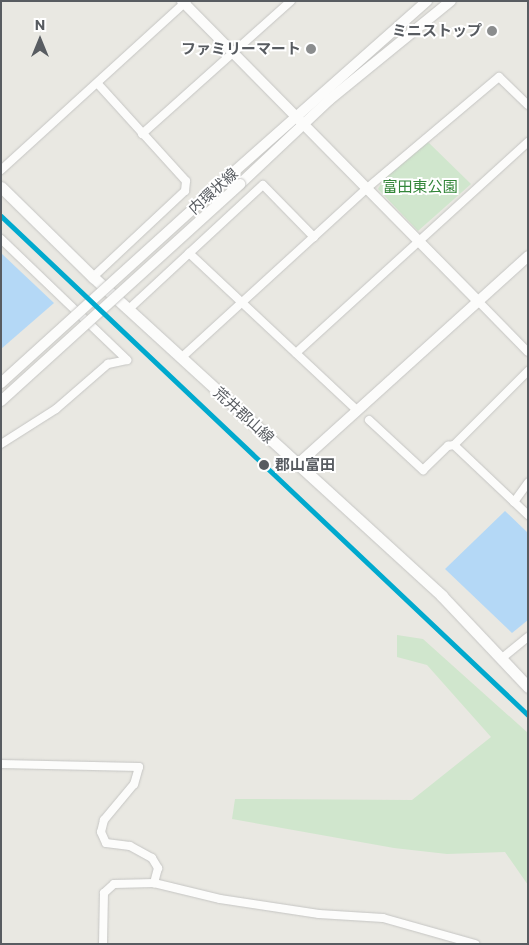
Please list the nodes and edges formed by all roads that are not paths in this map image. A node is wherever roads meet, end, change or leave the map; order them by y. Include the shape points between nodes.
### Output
1 (291, 1) edge
2 (427, 1) edge
3 (451, 1) edge
4 (184, 2) edge
5 (232, 51) junction
6 (97, 83) junction
7 (528, 105) edge
8 (294, 116) junction
9 (302, 124) junction
10 (142, 134) junction
11 (528, 142) edge
12 (1, 170) edge
13 (1, 187) edge
14 (366, 189) junction
15 (314, 237) junction
16 (1, 240) edge
17 (418, 242) junction
18 (189, 253) junction
19 (528, 256) edge
20 (93, 277) junction
21 (478, 301) junction
22 (244, 303) junction
23 (130, 308) junction
24 (528, 352) edge
25 (296, 353) junction
26 (181, 358) junction
27 (528, 371) edge
28 (1, 383) edge
29 (1, 400) edge
30 (358, 411) junction
31 (369, 420) dead end
32 (1, 444) edge
33 (454, 445) junction
34 (298, 464) junction
35 (528, 483) edge
36 (514, 502) junction
37 (528, 515) edge
38 (528, 637) edge
39 (502, 658) junction
40 (528, 687) edge
41 (1, 764) edge
42 (154, 883) junction
43 (103, 944) edge
44 (475, 944) edge

1 - 5 street
2 - 8 street, 内環状線
3 - 9 street via 413,28
4 - 5 street
4 - 6 street
5 - 8 street
5 - 10 street
6 - 10 street
6 - 12 street
7 - 14 street via 499,76
8 - 9 street
8 - 28 street, 内環状線, bridge
9 - 14 street
9 - 29 street, bridge
10 - 20 street via 186,181 185,191
11 - 17 street
13 - 20 main road, 荒井郡山線
14 - 15 street
14 - 17 street
15 - 18 street via 263,185
15 - 22 street
16 - 32 street via 127,360 108,364 56,409
17 - 21 street
17 - 25 street
18 - 22 street
18 - 23 street
19 - 21 street
20 - 23 main road, 荒井郡山線
21 - 24 street
21 - 30 street
22 - 25 street
22 - 26 street
23 - 26 main road, 荒井郡山線
25 - 30 street
26 - 34 main road, 荒井郡山線
27 - 33 street
30 - 34 street
31 - 33 street via 424,470 448,446
33 - 36 street
34 - 39 main road, 荒井郡山線 via 442,596
35 - 36 street
36 - 37 street
38 - 39 street
39 - 40 main road, 荒井郡山線
41 - 42 street via 139,767 134,784 104,820 100,832 106,843 130,846 152,858 158,868
42 - 43 street via 114,884 104,893
42 - 44 street via 220,899 319,914 383,918

